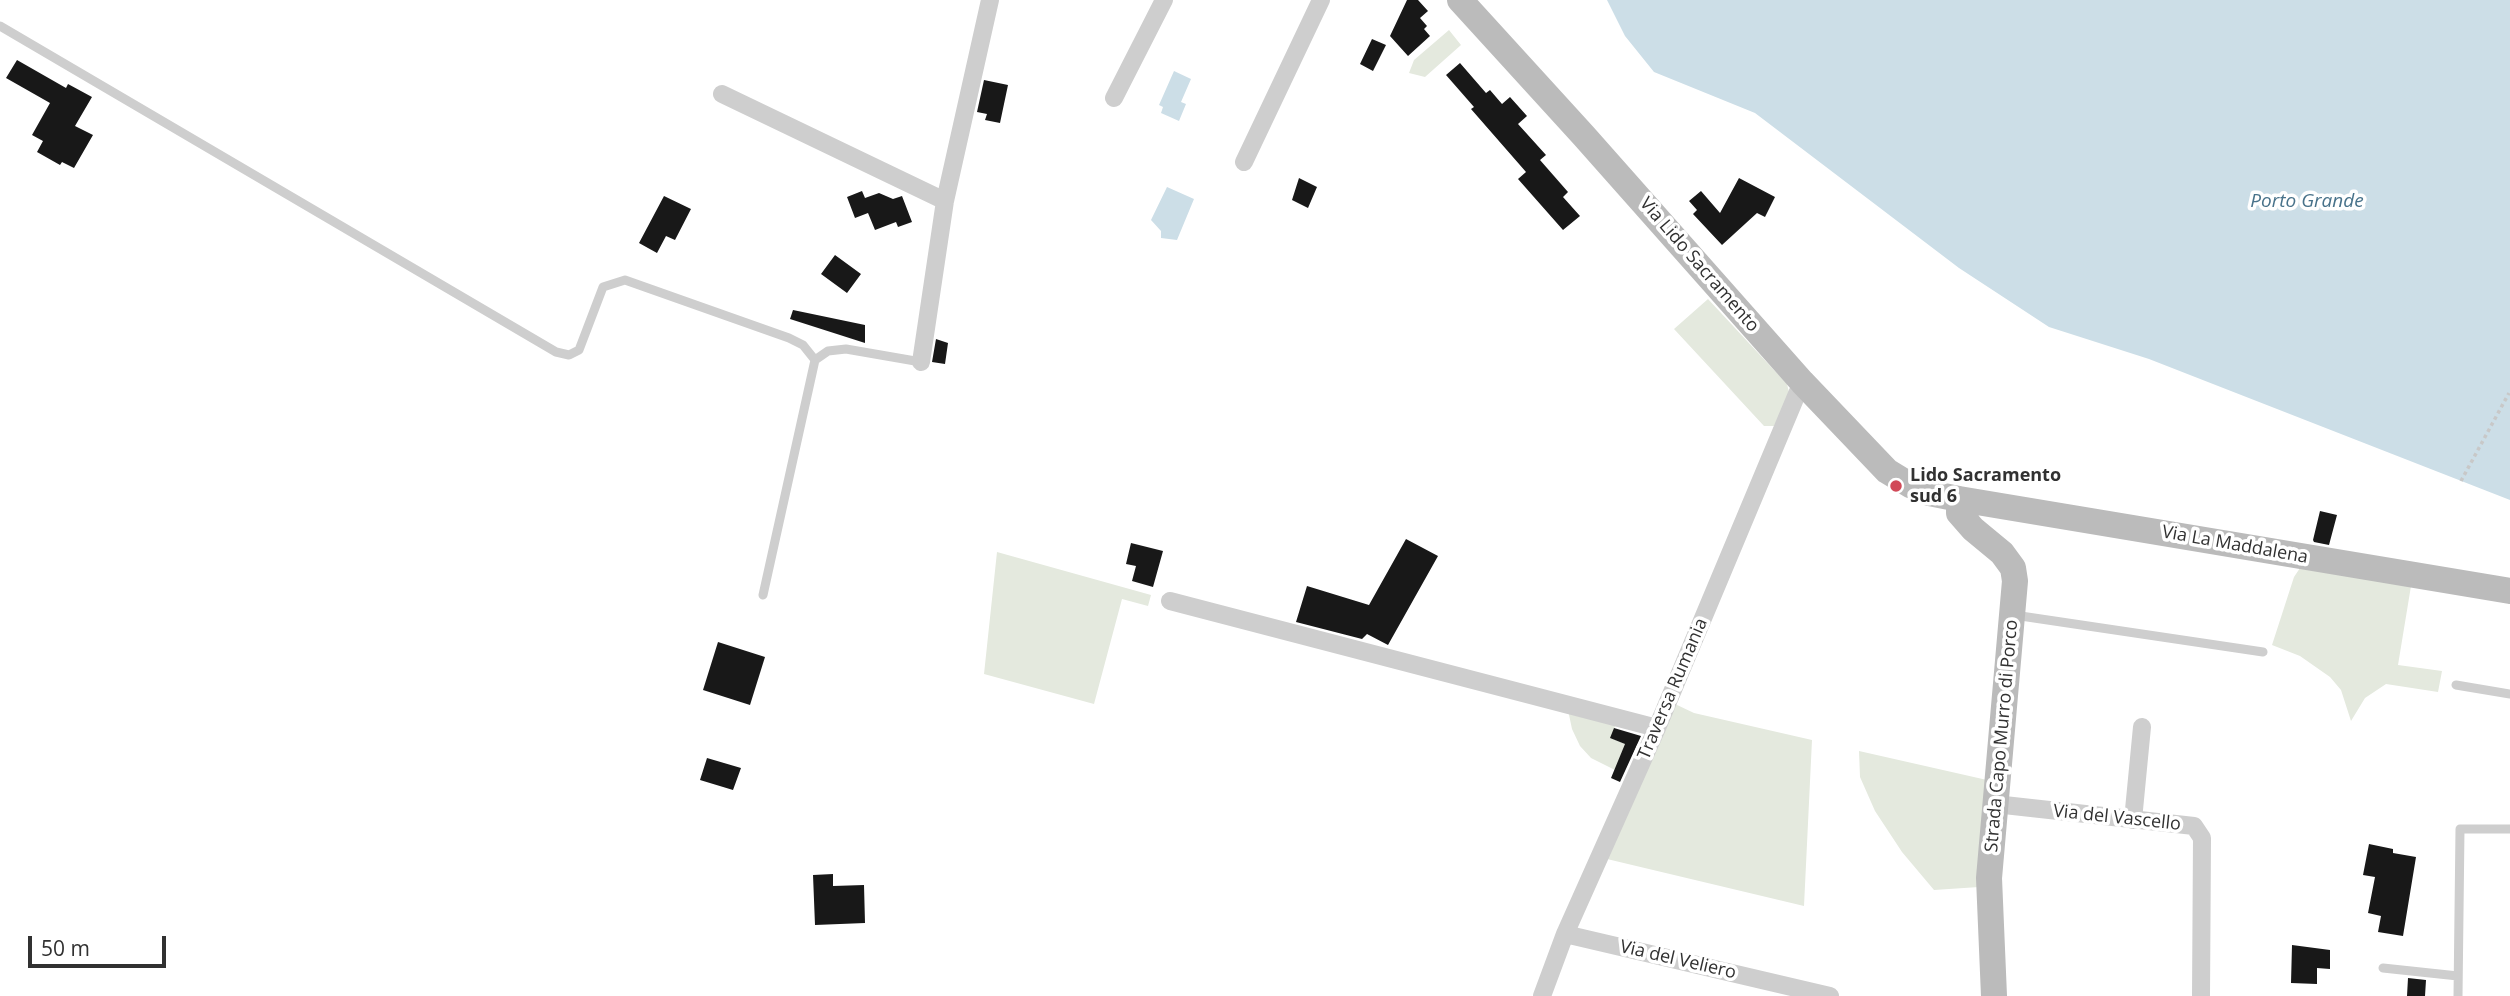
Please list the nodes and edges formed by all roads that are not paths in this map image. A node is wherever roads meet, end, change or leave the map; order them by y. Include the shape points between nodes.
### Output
1 (990, 0) edge
2 (1164, 0) edge
3 (1321, 0) edge
4 (1460, 0) edge
5 (0, 26) edge
6 (722, 94) dead end
7 (1114, 98) dead end
8 (1244, 162) dead end
9 (945, 201) junction
10 (815, 360) junction
11 (921, 362) joint
12 (1802, 382) junction
13 (1959, 499) junction
14 (2510, 592) edge
15 (763, 595) dead end
16 (1170, 600) dead end
17 (2012, 615) junction
18 (2263, 652) dead end
19 (2456, 685) dead end
20 (2510, 694) edge
21 (2142, 727) dead end
22 (1657, 728) junction
23 (1994, 804) junction
24 (2133, 820) junction
25 (2510, 829) edge
26 (1566, 934) junction
27 (2383, 968) dead end
28 (2458, 976) junction
29 (1542, 996) edge
30 (1830, 996) edge
31 (1994, 996) edge
32 (2201, 996) edge
33 (2458, 996) edge

1 - 9 street
2 - 7 street
3 - 8 street
4 - 12 street, Via Lido Sacramento
5 - 10 lane via 556,352 569,355 579,350 603,287 625,280 789,338 803,345
6 - 9 street
9 - 11 street
10 - 11 lane via 828,351 846,349
10 - 15 lane
12 - 13 street, Via Lido Sacramento via 1887,471 1929,493
12 - 22 street, Traversa Rumania
13 - 14 street, Via La Maddalena
13 - 17 street, Strada Capo Murro di Porco via 1959,513 2013,568
16 - 22 street
17 - 18 lane
17 - 23 street, Strada Capo Murro di Porco
19 - 20 lane
21 - 24 street
22 - 26 street, Traversa Rumania
23 - 24 street, Via del Vascello
23 - 31 street, Strada Capo Murro di Porco via 1989,878
24 - 32 street, Via del Vascello via 2194,827 2202,838
25 - 28 lane via 2460,829
26 - 29 street, Traversa Rumania
26 - 30 street, Via del Veliero
27 - 28 lane
28 - 33 lane

